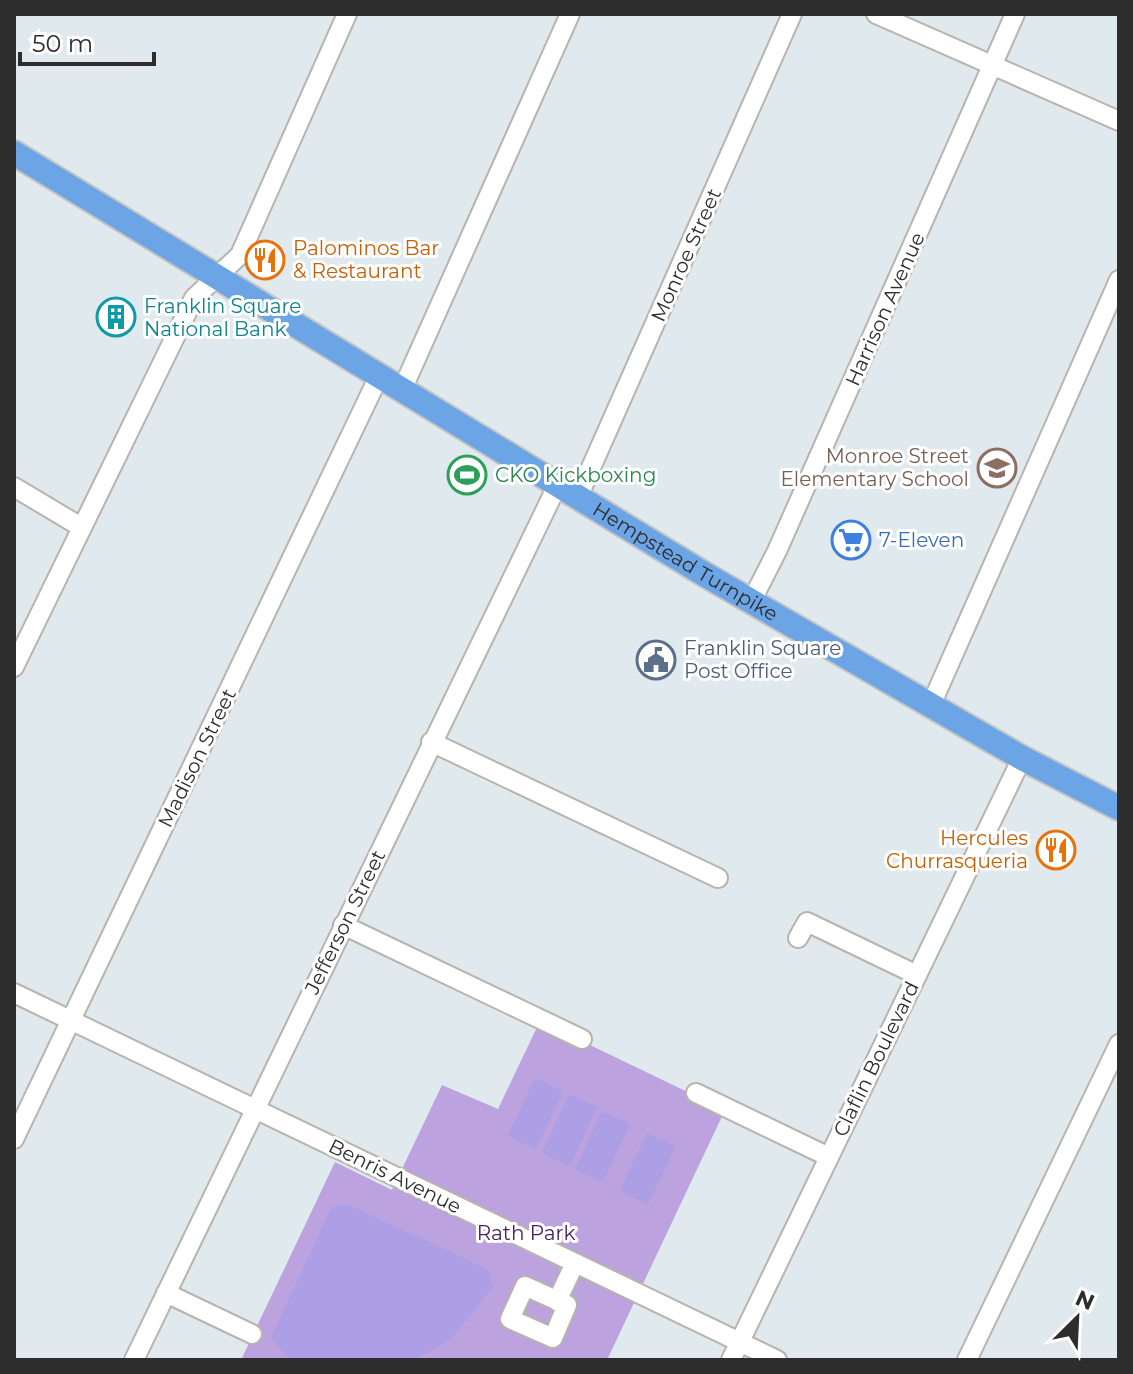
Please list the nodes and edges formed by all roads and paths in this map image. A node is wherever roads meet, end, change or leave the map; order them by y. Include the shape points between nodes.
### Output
1 (347, 14) edge
2 (570, 14) edge
3 (792, 14) edge
4 (876, 14) edge
5 (1015, 14) edge
6 (992, 65) junction
7 (1119, 121) edge
8 (14, 153) edge
9 (215, 277) junction
10 (1119, 280) edge
11 (379, 376) junction
12 (402, 390) junction
13 (14, 487) edge
14 (568, 490) junction
15 (81, 527) junction
16 (751, 602) junction
17 (14, 667) edge
18 (931, 705) junction
19 (431, 742) junction
20 (1022, 758) junction
21 (1117, 801) edge
22 (718, 878) dead end
23 (343, 925) junction
24 (798, 938) dead end
25 (917, 975) junction
26 (14, 993) edge
27 (71, 1020) junction
28 (582, 1039) dead end
29 (1119, 1044) edge
30 (696, 1093) dead end
31 (255, 1109) junction
32 (14, 1139) edge
33 (829, 1157) junction
34 (575, 1263) junction
35 (166, 1293) junction
36 (557, 1301) dead end
37 (252, 1334) dead end
38 (740, 1342) junction
39 (134, 1360) edge
40 (731, 1360) edge
41 (777, 1360) edge
42 (967, 1360) edge

1 - 9 street via 240,255
2 - 12 street
3 - 14 street, Monroe Street
4 - 6 street
5 - 6 street, Harrison Avenue
6 - 7 street
6 - 16 street, Harrison Avenue
8 - 9 main road, Hempstead Turnpike
9 - 11 main road, Hempstead Turnpike
9 - 15 street via 194,298 174,334
10 - 18 street
11 - 12 main road, Hempstead Turnpike
11 - 27 street, Madison Street
12 - 14 main road, Hempstead Turnpike
13 - 15 street
14 - 16 main road, Hempstead Turnpike
14 - 19 street, Jefferson Street
15 - 17 street
16 - 18 main road, Hempstead Turnpike
18 - 20 main road, Hempstead Turnpike
19 - 22 street
19 - 23 street, Jefferson Street
20 - 21 main road, Hempstead Turnpike
20 - 25 street, Claflin Boulevard
23 - 28 street
23 - 31 street, Jefferson Street
24 - 25 street via 807,922
25 - 33 street, Claflin Boulevard
26 - 27 street, Benris Avenue
27 - 31 street, Benris Avenue
27 - 32 street, Madison Street
29 - 42 street
30 - 33 street
31 - 34 street, Benris Avenue
31 - 35 street, Jefferson Street
33 - 38 street, Claflin Boulevard
34 - 36 street
34 - 38 street, Benris Avenue
35 - 37 street
35 - 39 street, Jefferson Street
38 - 40 street, Claflin Boulevard
38 - 41 street, Benris Avenue

